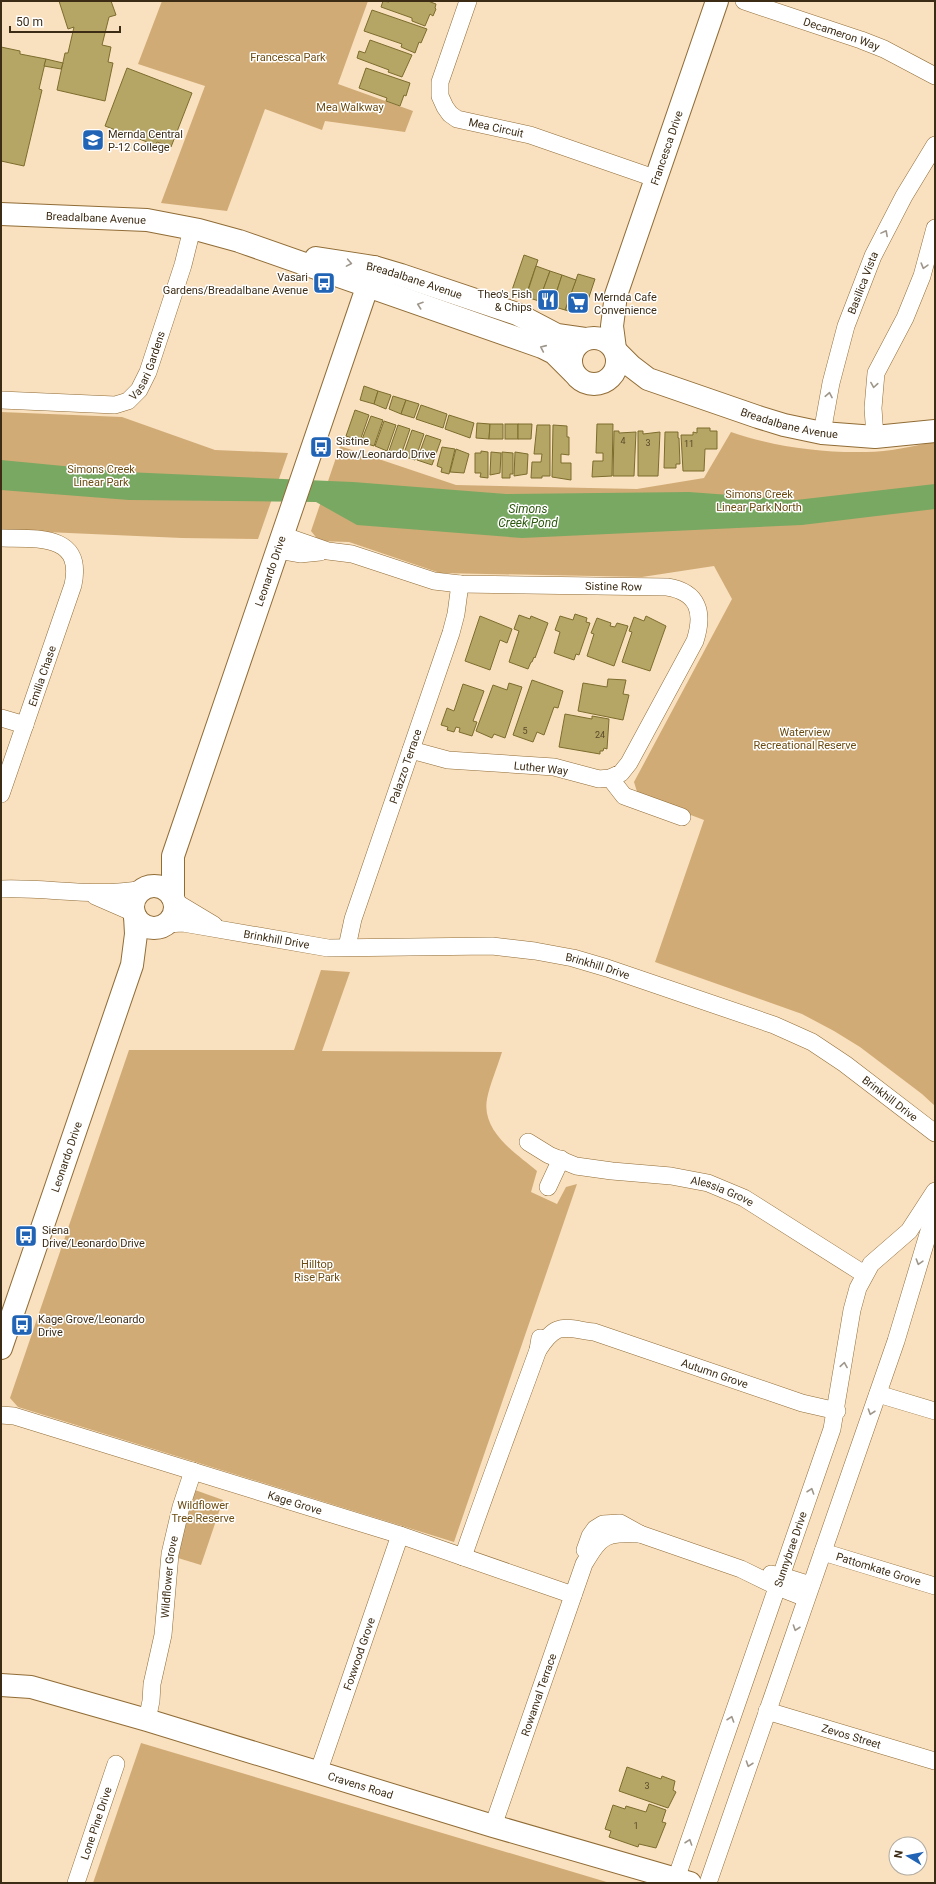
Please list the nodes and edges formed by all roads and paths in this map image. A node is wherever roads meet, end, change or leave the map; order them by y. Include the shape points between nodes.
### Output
1 (468, 1) edge
2 (717, 1) edge
3 (744, 1) edge
4 (935, 76) edge
5 (935, 145) edge
6 (657, 179) junction
7 (1, 214) edge
8 (935, 228) edge
9 (192, 229) junction
10 (371, 277) junction
11 (616, 295) junction
12 (586, 339) junction
13 (615, 350) junction
14 (573, 372) junction
15 (648, 379) junction
16 (606, 382) junction
17 (1, 400) edge
18 (935, 431) edge
19 (822, 433) junction
20 (875, 437) junction
21 (1, 538) edge
22 (279, 543) junction
23 (460, 584) junction
24 (1, 718) edge
25 (25, 725) junction
26 (411, 750) junction
27 (610, 778) junction
28 (1, 794) edge
29 (682, 818) dead end
30 (172, 856) junction
31 (1, 889) edge
32 (143, 889) junction
33 (89, 894) junction
34 (174, 900) junction
35 (135, 914) junction
36 (165, 924) junction
37 (222, 929) junction
38 (347, 947) junction
39 (132, 965) junction
40 (935, 1133) edge
41 (528, 1142) dead end
42 (560, 1159) junction
43 (548, 1187) dead end
44 (935, 1191) edge
45 (935, 1211) edge
46 (909, 1231) junction
47 (926, 1239) junction
48 (864, 1274) junction
49 (7, 1311) edge
50 (1, 1348) edge
51 (878, 1394) junction
52 (836, 1411) junction
53 (935, 1411) edge
54 (5, 1413) edge
55 (193, 1471) junction
56 (400, 1535) junction
57 (822, 1552) junction
58 (463, 1557) junction
59 (780, 1582) junction
60 (935, 1586) edge
61 (809, 1592) junction
62 (573, 1595) junction
63 (1, 1668) edge
64 (1, 1685) edge
65 (31, 1687) junction
66 (767, 1710) junction
67 (141, 1718) junction
68 (935, 1761) edge
69 (116, 1764) dead end
70 (318, 1773) junction
71 (493, 1826) junction
72 (683, 1881) edge
73 (76, 1883) edge
74 (708, 1883) edge

1 - 6 street, Mea Circuit via 440,82 440,96 450,114 464,121 530,135
2 - 6 street, Francesca Drive
3 - 4 street, Decameron Way via 867,42
19 -> 5 street, Basilica Vista via 846,326 873,256 904,196
6 - 11 street, Francesca Drive
7 - 9 street, Breadalbane Avenue via 147,220
8 -> 20 street via 922,276 905,318 876,373 873,408
9 - 10 street, Breadalbane Avenue via 239,241 282,256
9 - 17 street, Vasari Gardens via 148,372 139,390 128,400 115,405
10 - 12 street, Breadalbane Avenue via 517,314 557,335
14 -> 10 street, Breadalbane Avenue via 554,354 542,347
10 - 22 street, Leonardo Drive
11 - 12 street, Francesca Drive
11 - 13 street, Francesca Drive via 612,326
12 - 13 street via 603,339
12 - 14 street via 574,349 571,357
13 - 15 street, Breadalbane Avenue via 630,366
13 - 16 street via 618,358 615,372
14 - 16 street via 585,383
15 - 16 street, Breadalbane Avenue via 627,378
15 - 19 street, Breadalbane Avenue via 778,423
18 - 20 street, Breadalbane Avenue
19 - 20 street, Breadalbane Avenue
21 - 25 street, Emilia Chase via 51,540 59,543 72,557 76,574
22 - 23 street, Sistine Row via 300,554 328,551 352,554 434,581
22 - 30 street, Leonardo Drive
23 - 26 street, Palazzo Terrace via 454,620
23 - 27 street, Sistine Row via 667,587 683,592 697,606 700,616 695,641 629,763 621,773
24 - 25 street
25 - 28 street, Emilia Chase
26 - 27 street, Luther Way via 448,760 554,768 589,777
26 - 38 street, Palazzo Terrace via 353,919
27 - 29 street via 624,796
30 - 32 street, Leonardo Drive
30 - 34 street, Leonardo Drive
31 - 33 street via 46,889
32 - 33 street
32 - 34 street via 150,886 164,888
32 - 35 street via 134,900
33 - 35 street
34 - 36 street via 174,914
34 - 37 street, Brinkhill Drive
35 - 36 street via 144,925 151,927
35 - 39 street, Leonardo Drive via 136,934
36 - 37 street, Brinkhill Drive via 183,923
36 - 39 street, Leonardo Drive
37 - 38 street, Brinkhill Drive via 328,948
38 - 40 street, Brinkhill Drive via 383,949 492,946 557,955 607,968 774,1025 812,1042
39 - 49 street, Leonardo Drive
41 - 42 street, Alessia Grove
42 - 43 street
42 - 48 street, Alessia Grove via 576,1166 671,1176 708,1184 744,1198
44 - 46 street, Sunnybrae Drive
45 - 47 street
46 - 47 street
46 - 48 street, Sunnybrae Drive via 871,1264
47 -> 51 street via 906,1311
52 -> 48 street, Sunnybrae Drive via 852,1310
49 - 50 street, Leonardo Drive
51 - 53 street
51 -> 57 street
52 - 58 street, Autumn Grove via 802,1403 594,1332 566,1318 552,1318 546,1323 541,1334 538,1350
59 -> 52 street, Sunnybrae Drive
54 - 55 street, Kage Grove
55 - 56 street, Kage Grove
55 - 67 street, Wildflower Grove via 170,1554 163,1635 152,1684 151,1701
56 - 58 street, Kage Grove
56 - 70 street, Foxwood Grove
57 - 60 street, Pattomkate Grove
57 - 61 street
58 - 62 street, Kage Grove
59 - 61 street, Rowanval Terrace
59 - 62 street, Rowanval Terrace via 640,1534 620,1523 603,1524 595,1529 588,1540 584,1564
72 -> 59 street, Sunnybrae Drive
61 -> 66 street
62 - 71 street, Rowanval Terrace
63 - 65 street, Cravens Road
64 - 65 street, Cravens Road
65 - 67 street, Cravens Road
66 - 68 street, Zevos Street
66 -> 74 street
67 - 70 street, Cravens Road
69 - 73 street, Lone Pine Drive
70 - 71 street, Cravens Road
71 - 72 street, Cravens Road

